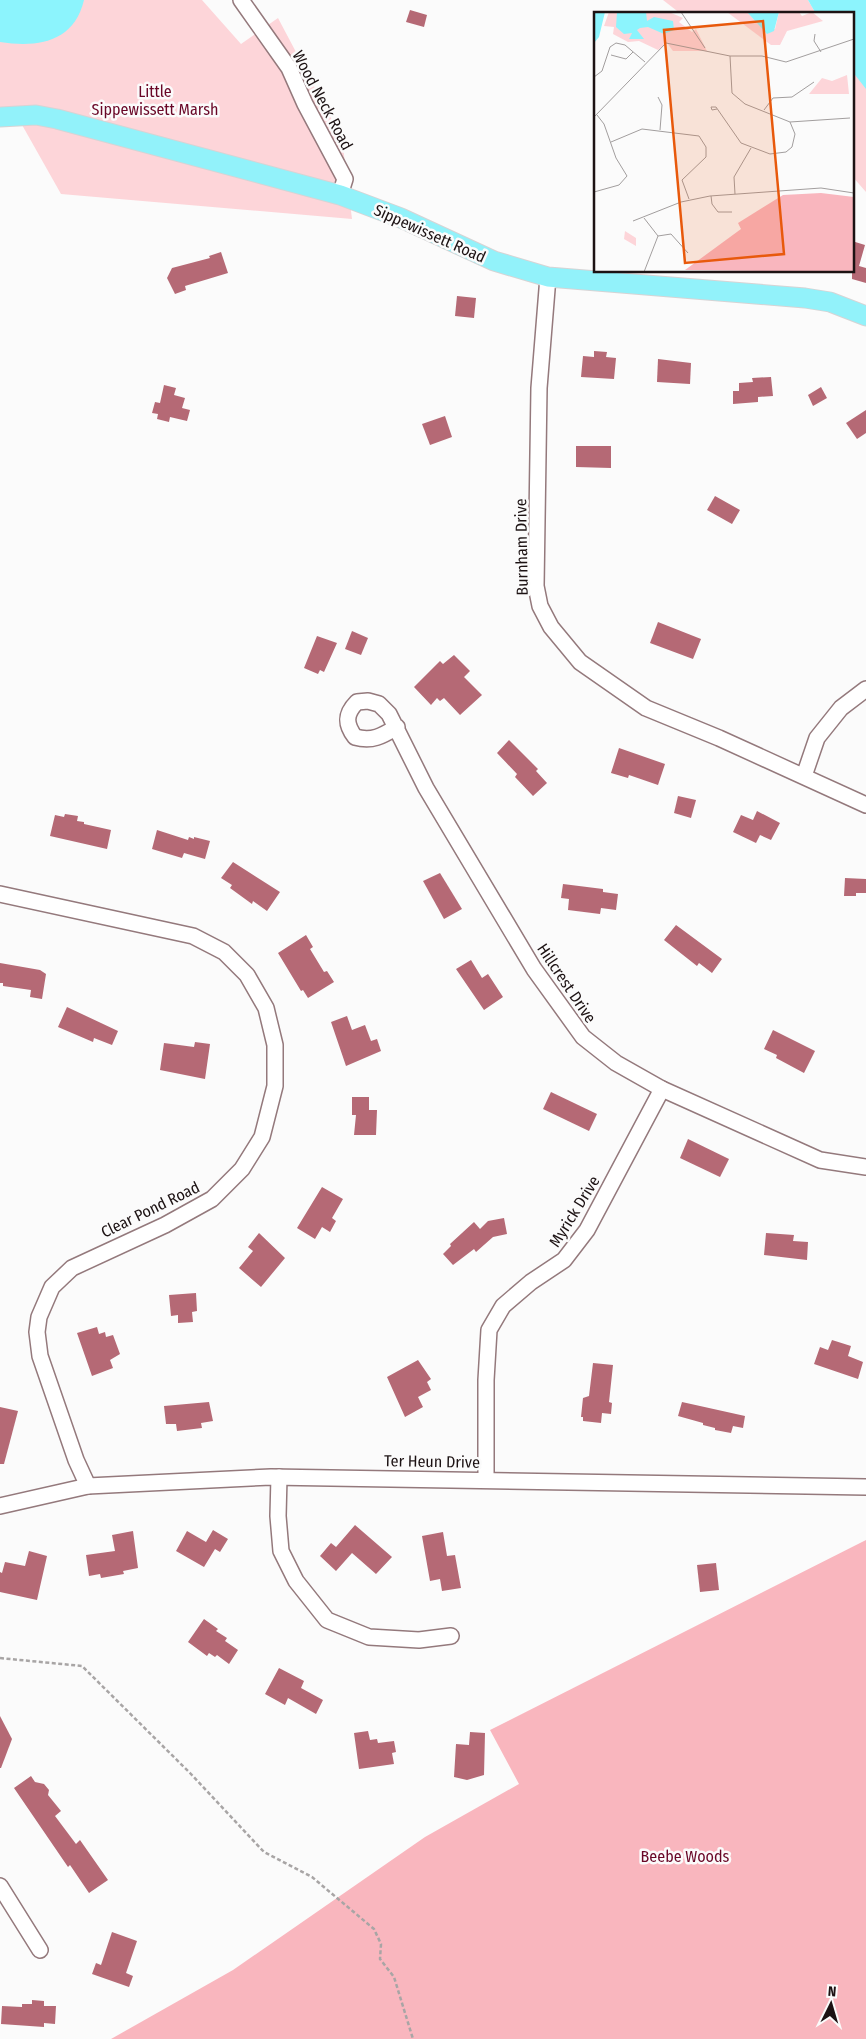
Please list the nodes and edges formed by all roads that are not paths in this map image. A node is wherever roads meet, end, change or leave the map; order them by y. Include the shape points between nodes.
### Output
1 (241, 0) edge
2 (0, 117) edge
3 (340, 195) junction
4 (548, 277) junction
5 (866, 316) edge
6 (866, 689) edge
7 (397, 727) dead end
8 (804, 776) junction
9 (866, 805) edge
10 (0, 894) edge
11 (662, 1089) junction
12 (866, 1167) edge
13 (279, 1477) junction
14 (486, 1479) junction
15 (88, 1486) junction
16 (866, 1487) edge
17 (0, 1506) edge
18 (450, 1636) dead end
19 (0, 1886) edge
20 (40, 1950) dead end

1 - 3 street, Wood Neck Road via 289,68 335,158 345,179
2 - 3 main road, Sippewissett Road via 36,115 57,119
3 - 4 main road, Sippewissett Road via 401,218 494,261
4 - 5 main road, Sippewissett Road via 805,298 830,302
4 - 8 street, Burnham Drive via 539,388 536,586 540,606 551,627 580,662 646,708
6 - 8 street via 841,708 817,738
7 - 11 street, Hillcrest Drive via 426,788 534,969 583,1037 616,1063
8 - 9 street, Burnham Drive
10 - 15 street, Clear Pond Road via 194,936 224,952 247,975 266,1008 276,1045 275,1086 262,1137 242,1169 212,1199 165,1225 72,1268 52,1287 39,1317 40,1356
11 - 12 street, Hillcrest Drive via 820,1160
11 - 14 street, Myrick Drive via 586,1230 564,1260 502,1306 489,1330
13 - 14 street, Ter Heun Drive
13 - 15 street, Ter Heun Drive
13 - 18 street via 281,1551 296,1582 327,1620 369,1637 419,1640
14 - 16 street, Ter Heun Drive
15 - 17 street, Ter Heun Drive
19 - 20 street

